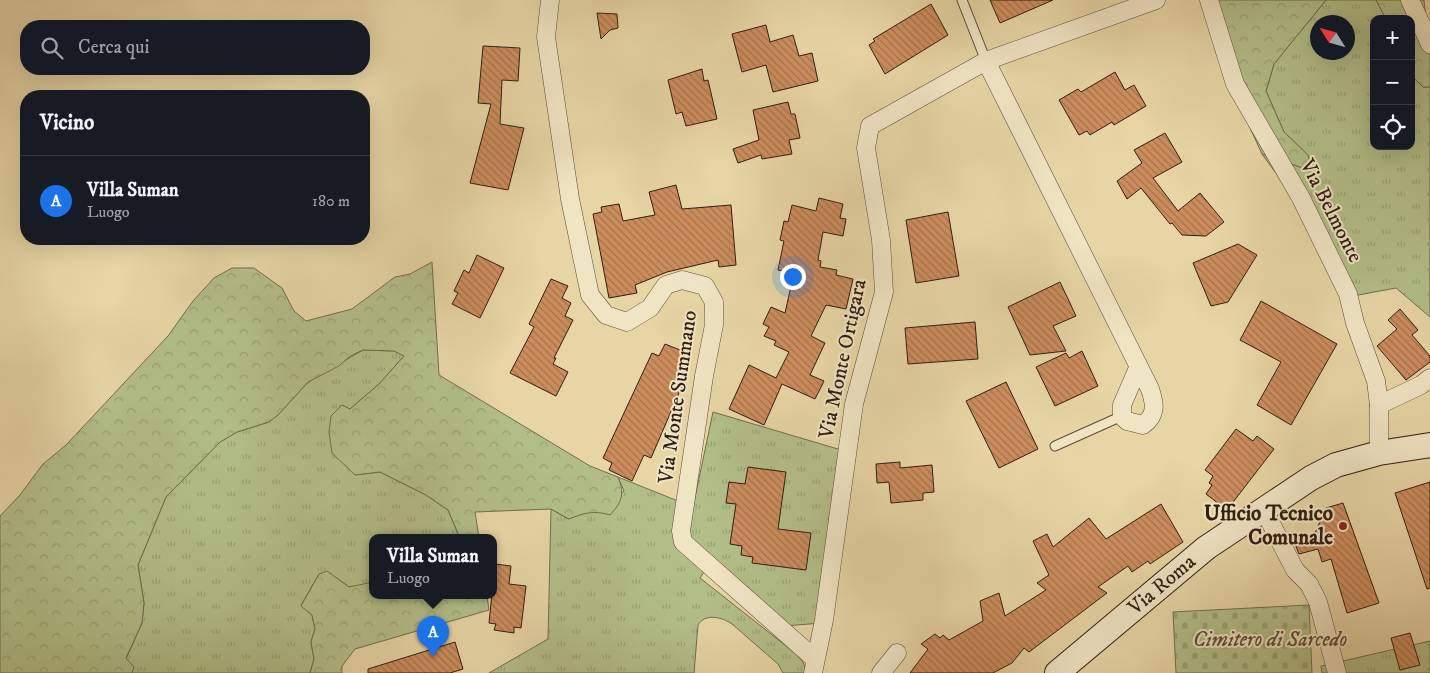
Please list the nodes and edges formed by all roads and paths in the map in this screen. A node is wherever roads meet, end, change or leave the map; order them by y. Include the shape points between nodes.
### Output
1 (550, 0) edge
2 (962, 0) edge
3 (1156, 0) edge
4 (1209, 0) edge
5 (1410, 0) edge
6 (1430, 44) edge
7 (986, 61) junction
8 (1138, 368) junction
9 (1430, 378) edge
10 (1379, 405) junction
11 (1122, 416) junction
12 (1055, 446) dead end
13 (1430, 446) edge
14 (1379, 453) junction
15 (1263, 508) junction
16 (897, 653) dead end
17 (814, 666) edge
18 (882, 673) edge
19 (1057, 673) edge
20 (1336, 673) edge

1 - 17 street, Via Monte Summano via 546,37 570,199 590,295 606,315 627,322 650,308 666,285 682,280 705,286 714,302 714,325 681,531 683,542
2 - 7 lane
3 - 7 street, Via Monte Ortigara
4 - 10 street, Via Belmonte via 1235,84 1300,198 1348,294 1376,381
5 - 6 street
7 - 8 street
7 - 17 street, Via Monte Ortigara via 870,126 866,137 881,240 884,292 854,404 824,620
8 - 11 street via 1122,405
8 - 11 street via 1154,402 1154,413 1143,426
9 - 10 street
10 - 14 street, Via Belmonte
11 - 12 lane
13 - 14 street, Via Roma
14 - 15 street, Via Roma via 1336,465
15 - 19 street, Via Roma via 1206,548
15 - 20 street via 1295,570 1309,584 1318,602
16 - 18 street

